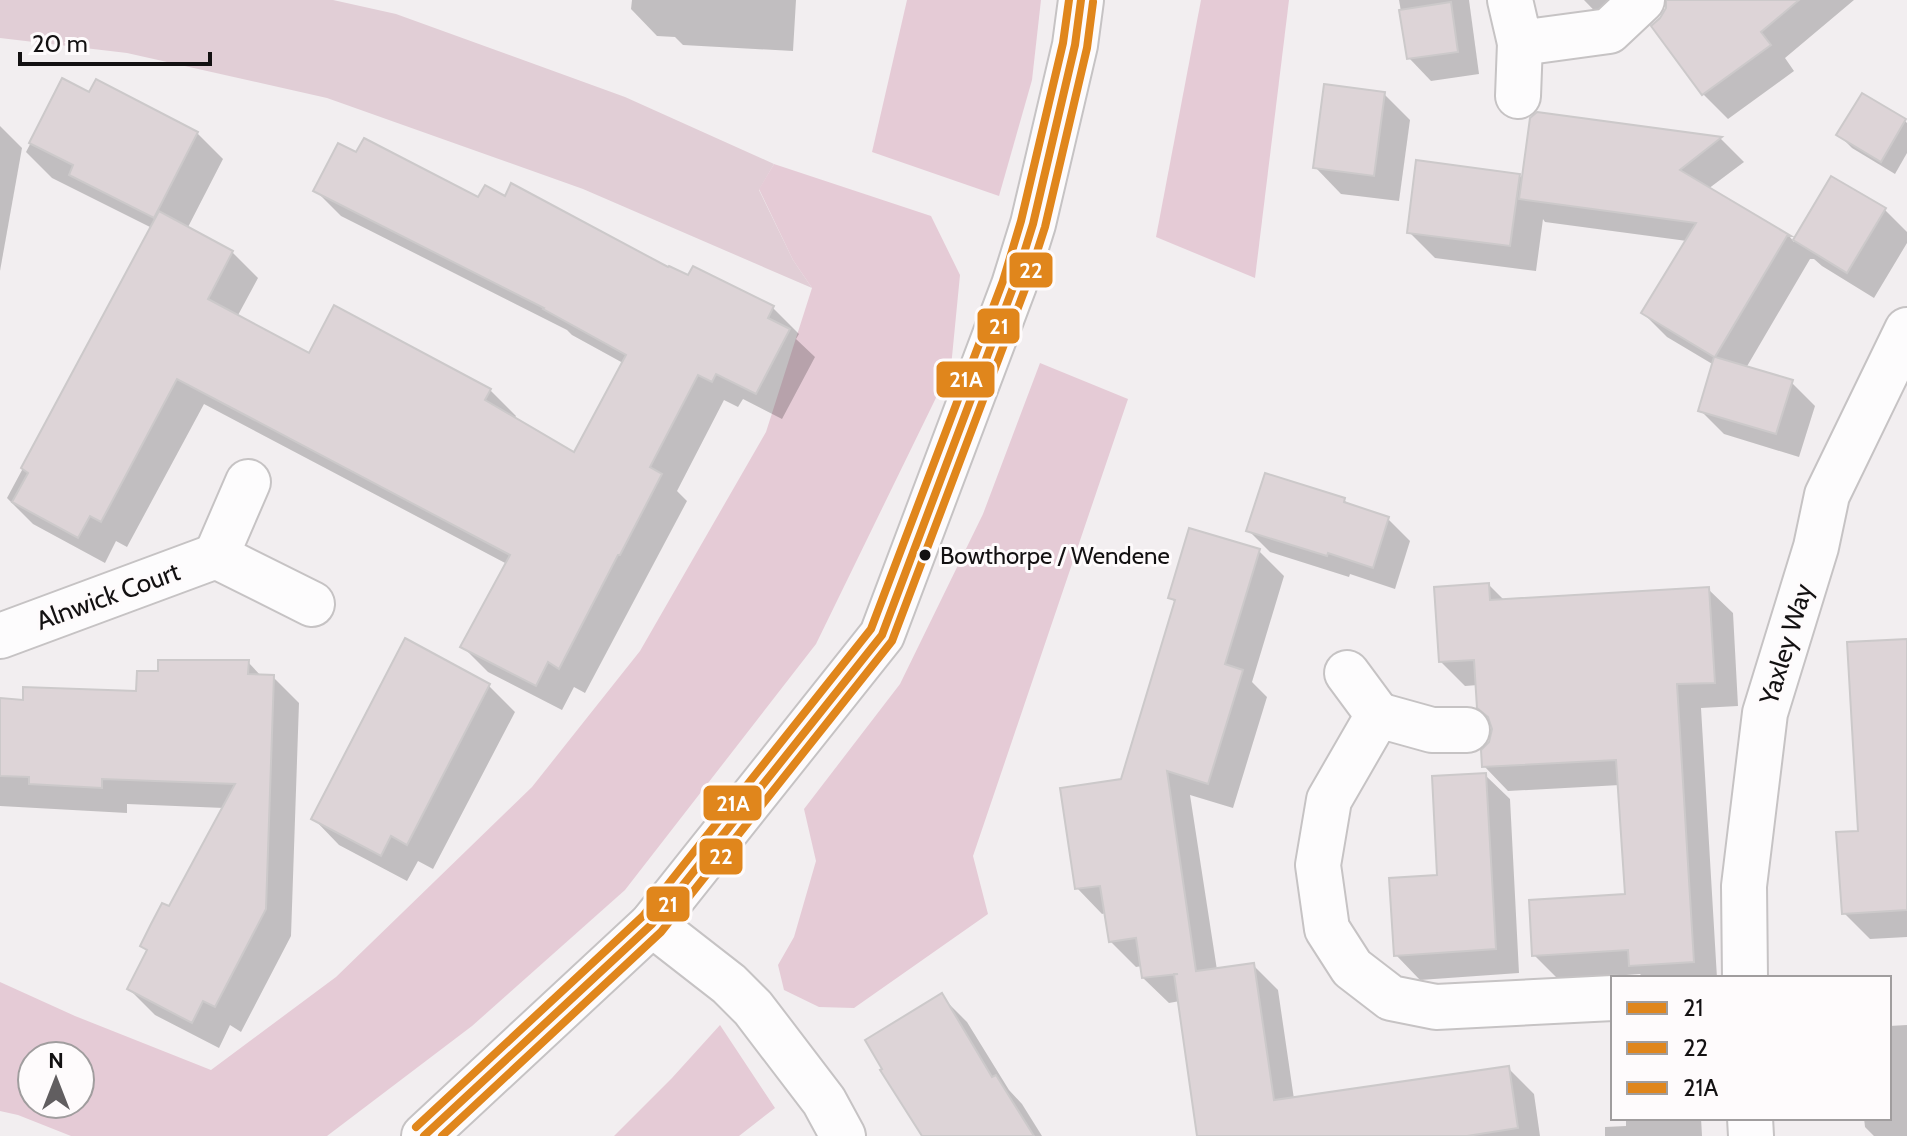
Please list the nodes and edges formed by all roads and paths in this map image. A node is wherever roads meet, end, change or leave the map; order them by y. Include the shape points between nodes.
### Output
1 (1081, 0) edge
2 (1510, 0) edge
3 (1642, 0) edge
4 (1520, 43) junction
5 (1518, 96) dead end
6 (1907, 330) edge
7 (248, 482) dead end
8 (216, 556) junction
9 (312, 604) dead end
10 (0, 636) edge
11 (1347, 673) dead end
12 (1378, 715) junction
13 (1467, 730) dead end
14 (652, 924) junction
15 (1745, 976) edge
16 (1611, 998) edge
17 (424, 1136) edge
18 (843, 1136) edge

1 - 14 street via 1033,224 1014,285 882,635
2 - 4 street
3 - 4 street via 1609,31
4 - 5 street
6 - 15 street, Yaxley Way via 1827,495 1765,713 1744,886
7 - 8 street
8 - 9 street
8 - 10 street, Alnwick Court
11 - 12 street
12 - 13 street via 1432,730
12 - 16 street via 1329,800 1318,865 1327,929 1352,968 1391,998 1436,1007
14 - 17 street
14 - 18 street via 753,1008 824,1101

